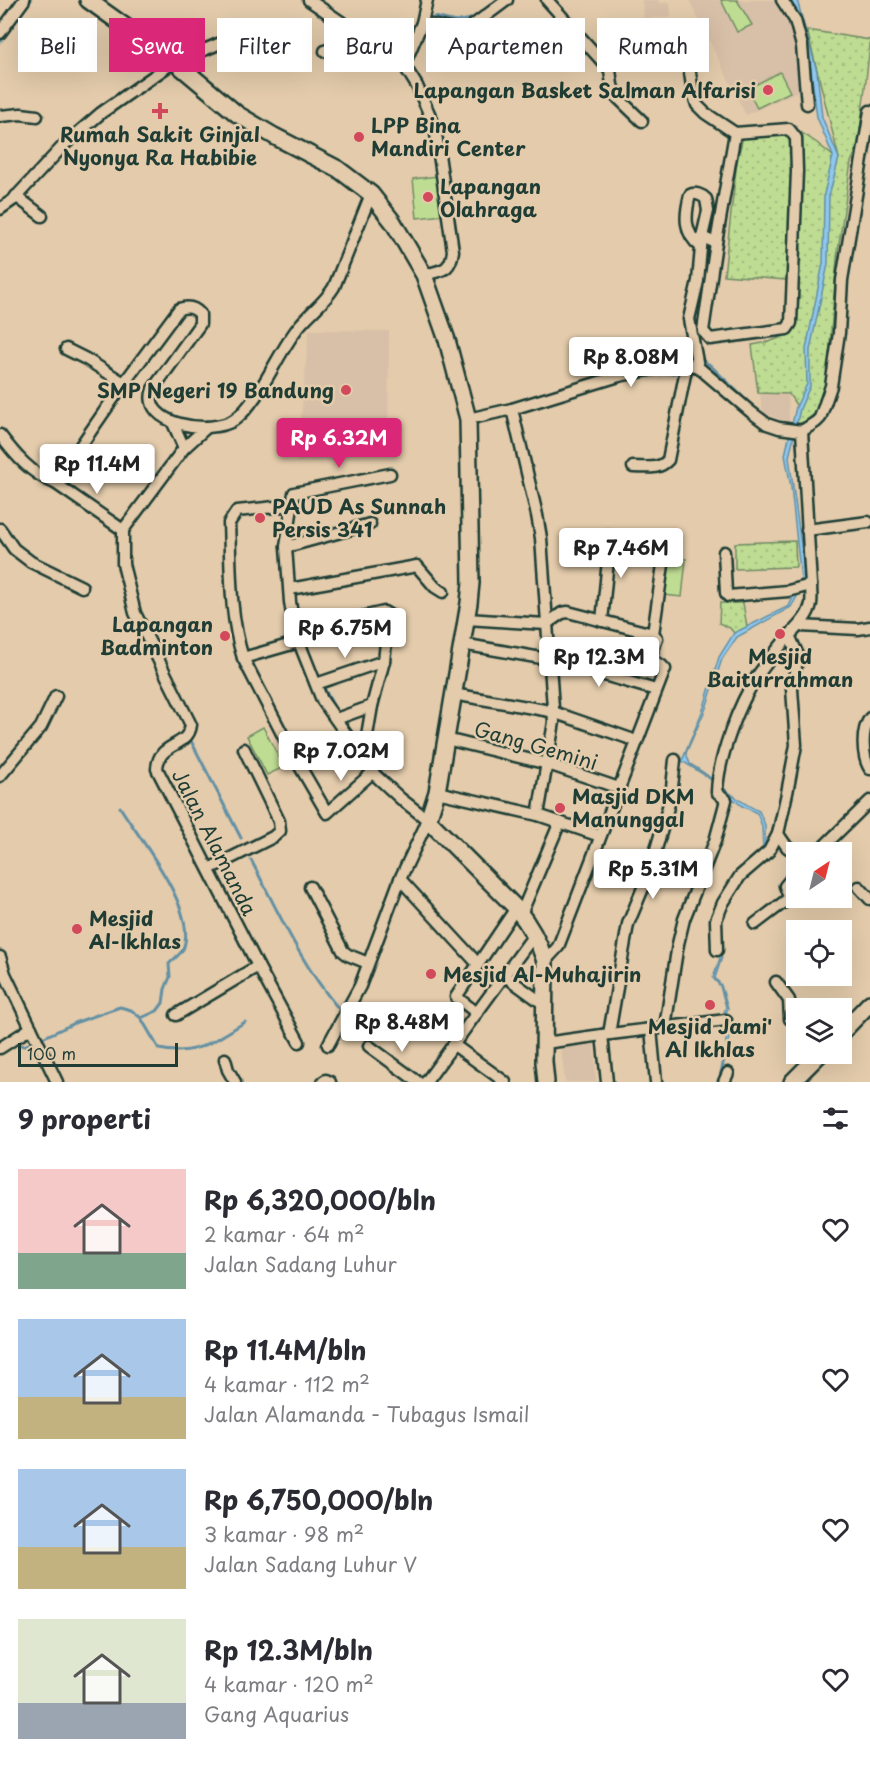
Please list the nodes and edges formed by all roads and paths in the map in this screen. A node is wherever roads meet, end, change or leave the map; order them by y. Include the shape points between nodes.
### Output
1 (24, 0) edge
2 (88, 0) edge
3 (309, 0) edge
4 (427, 0) edge
5 (507, 0) edge
6 (547, 0) edge
7 (782, 0) edge
8 (113, 18) edge
9 (336, 18) edge
10 (422, 23) junction
11 (0, 33) edge
12 (414, 42) edge
13 (161, 72) edge
14 (187, 72) edge
15 (408, 72) edge
16 (690, 72) edge
17 (807, 104) dead end
18 (870, 111) edge
19 (0, 116) edge
20 (37, 116) dead end
21 (642, 121) dead end
22 (735, 133) junction
23 (371, 194) junction
24 (16, 196) junction
25 (0, 210) edge
26 (42, 216) dead end
27 (716, 243) junction
28 (424, 275) junction
29 (66, 349) dead end
30 (687, 364) junction
31 (699, 367) junction
32 (124, 382) junction
33 (512, 410) junction
34 (468, 419) junction
35 (173, 423) junction
36 (207, 427) junction
37 (799, 431) junction
38 (0, 435) edge
39 (184, 448) junction
40 (633, 467) dead end
41 (390, 474) dead end
42 (55, 483) junction
43 (292, 505) junction
44 (868, 522) dead end
45 (370, 524) dead end
46 (0, 529) edge
47 (123, 530) junction
48 (807, 530) junction
49 (608, 536) dead end
50 (667, 537) dead end
51 (286, 547) junction
52 (724, 552) dead end
53 (478, 561) dead end
54 (82, 587) dead end
55 (807, 587) junction
56 (290, 589) junction
57 (443, 592) dead end
58 (470, 619) junction
59 (602, 621) junction
60 (546, 624) junction
61 (800, 626) junction
62 (870, 627) edge
63 (653, 634) junction
64 (789, 635) junction
65 (297, 637) junction
66 (462, 644) junction
67 (243, 658) junction
68 (548, 659) junction
69 (384, 661) junction
70 (316, 684) junction
71 (656, 690) junction
72 (453, 694) junction
73 (56, 696) dead end
74 (372, 706) junction
75 (551, 712) junction
76 (870, 718) edge
77 (336, 719) junction
78 (446, 739) junction
79 (631, 739) dead end
80 (244, 749) dead end
81 (363, 759) junction
82 (675, 760) dead end
83 (548, 764) junction
84 (870, 769) edge
85 (373, 772) junction
86 (0, 776) edge
87 (616, 787) dead end
88 (437, 792) junction
89 (870, 801) edge
90 (538, 815) junction
91 (428, 820) junction
92 (560, 822) junction
93 (777, 834) junction
94 (600, 836) dead end
95 (828, 842) edge
96 (786, 846) edge
97 (209, 869) junction
98 (400, 879) junction
99 (310, 887) dead end
100 (859, 887) dead end
101 (870, 899) edge
102 (786, 901) edge
103 (518, 911) junction
104 (755, 924) dead end
105 (534, 935) junction
106 (717, 950) dead end
107 (0, 957) edge
108 (545, 961) junction
109 (368, 963) junction
110 (478, 964) junction
111 (258, 966) junction
112 (505, 976) junction
113 (776, 982) dead end
114 (788, 998) edge
115 (870, 1003) edge
116 (545, 1005) junction
117 (477, 1013) junction
118 (176, 1015) dead end
119 (722, 1021) dead end
120 (852, 1022) edge
121 (665, 1027) junction
122 (651, 1029) junction
123 (605, 1034) junction
124 (34, 1035) junction
125 (299, 1042) dead end
126 (545, 1043) junction
127 (454, 1044) junction
128 (328, 1045) dead end
129 (369, 1046) dead end
130 (0, 1048) edge
131 (225, 1059) dead end
132 (810, 1064) edge
133 (542, 1078) edge
134 (57, 1082) edge
135 (235, 1082) edge
136 (324, 1082) edge
137 (330, 1082) edge
138 (418, 1082) edge
139 (426, 1082) edge
140 (505, 1082) edge
141 (607, 1082) edge
142 (656, 1082) edge
143 (793, 1082) edge

1 - 11 street
2 - 8 main road
3 - 9 street
4 - 10 street
5 - 10 street via 468,28 455,30
6 - 21 street via 610,70 616,96
7 - 17 street via 795,20 802,46
10 - 12 street
13 - 24 street via 93,119
14 - 23 main road via 237,114 338,169
15 - 28 street via 435,127 453,251 446,269
16 - 22 street via 697,105
18 - 37 street via 842,280 831,386 820,418
19 - 20 street
22 - 27 street
22 - 27 street via 789,129 796,138 791,323 787,329 710,339 705,334
23 - 28 main road via 393,222
23 - 36 street via 329,296 298,326 246,408 229,423
24 - 25 street
24 - 26 street
27 - 31 street via 702,242 689,319
28 - 34 main road via 447,339
29 - 32 street
30 - 31 street
30 - 33 street via 619,376
30 - 40 street via 668,460 658,467
31 - 37 street via 767,424
32 - 35 street via 179,309 195,308 200,324 150,398 158,412
32 - 42 street
33 - 34 street
33 - 60 street via 541,538
34 - 58 main road
35 - 36 street
35 - 39 street
36 - 39 street
37 - 48 street
38 - 42 street via 29,468
39 - 47 street
41 - 43 street via 294,493
42 - 47 street
43 - 51 street
43 - 67 street via 237,511 229,523 234,617
44 - 48 street
45 - 51 street
46 - 54 street via 14,549 31,562
47 - 97 street, Jalan Alamanda via 123,564 135,613 191,725 184,739 163,752 157,769
48 - 55 street
49 - 59 street
50 - 63 street
51 - 56 street
52 - 55 street via 728,596
53 - 58 street via 477,599
55 - 61 street via 811,605
56 - 57 street via 417,566
56 - 65 street
58 - 60 street
58 - 66 main road
59 - 60 street via 568,612
59 - 63 street
60 - 68 street
61 - 62 street
61 - 64 street
63 - 71 street via 657,638 650,660 665,669
64 - 93 street via 798,655 792,689 796,745
64 - 121 street via 747,692 729,741 717,790 726,800 715,841 684,919
65 - 67 street
65 - 69 street via 387,613
65 - 70 street
66 - 68 street
66 - 72 main road
67 - 85 street via 327,813
68 - 71 street
68 - 75 street
69 - 70 street
69 - 74 street
70 - 77 street
71 - 108 street via 558,947
72 - 75 street
72 - 78 main road
73 - 86 street via 40,727
74 - 77 street
74 - 81 street
75 - 79 street
75 - 83 street via 554,722
76 - 84 street via 865,760
77 - 81 street
78 - 83 street, Gang Gemini
78 - 88 main road
80 - 97 street via 279,821 280,831
81 - 85 street
82 - 123 street via 671,796 648,876 628,924
83 - 87 street, Gang Gemini
83 - 90 street
85 - 91 street
88 - 90 street
88 - 91 main road
89 - 95 street
90 - 92 street
91 - 98 street
91 - 103 main road
92 - 94 street
92 - 103 street
93 - 96 street
93 - 106 street via 769,850 740,876 723,903 716,920
97 - 111 street, Jalan Alamanda
98 - 109 street
98 - 110 street
99 - 109 street via 343,951
100 - 101 street
102 - 104 street
103 - 105 main road
103 - 110 street
105 - 108 main road
105 - 112 street
107 - 124 street
108 - 116 main road
109 - 128 street via 356,995
110 - 117 street via 456,998
111 - 118 street
111 - 125 street, Jalan Alamanda
112 - 116 street
112 - 117 street
113 - 114 street
115 - 120 main road
116 - 126 main road
117 - 127 street
119 - 121 street
121 - 122 street
122 - 123 street
122 - 142 street
123 - 126 street
123 - 141 street
124 - 130 street
124 - 134 street
126 - 133 main road
127 - 139 street
127 - 140 street
129 - 138 street
131 - 135 street
132 - 143 main road
136 - 137 street

